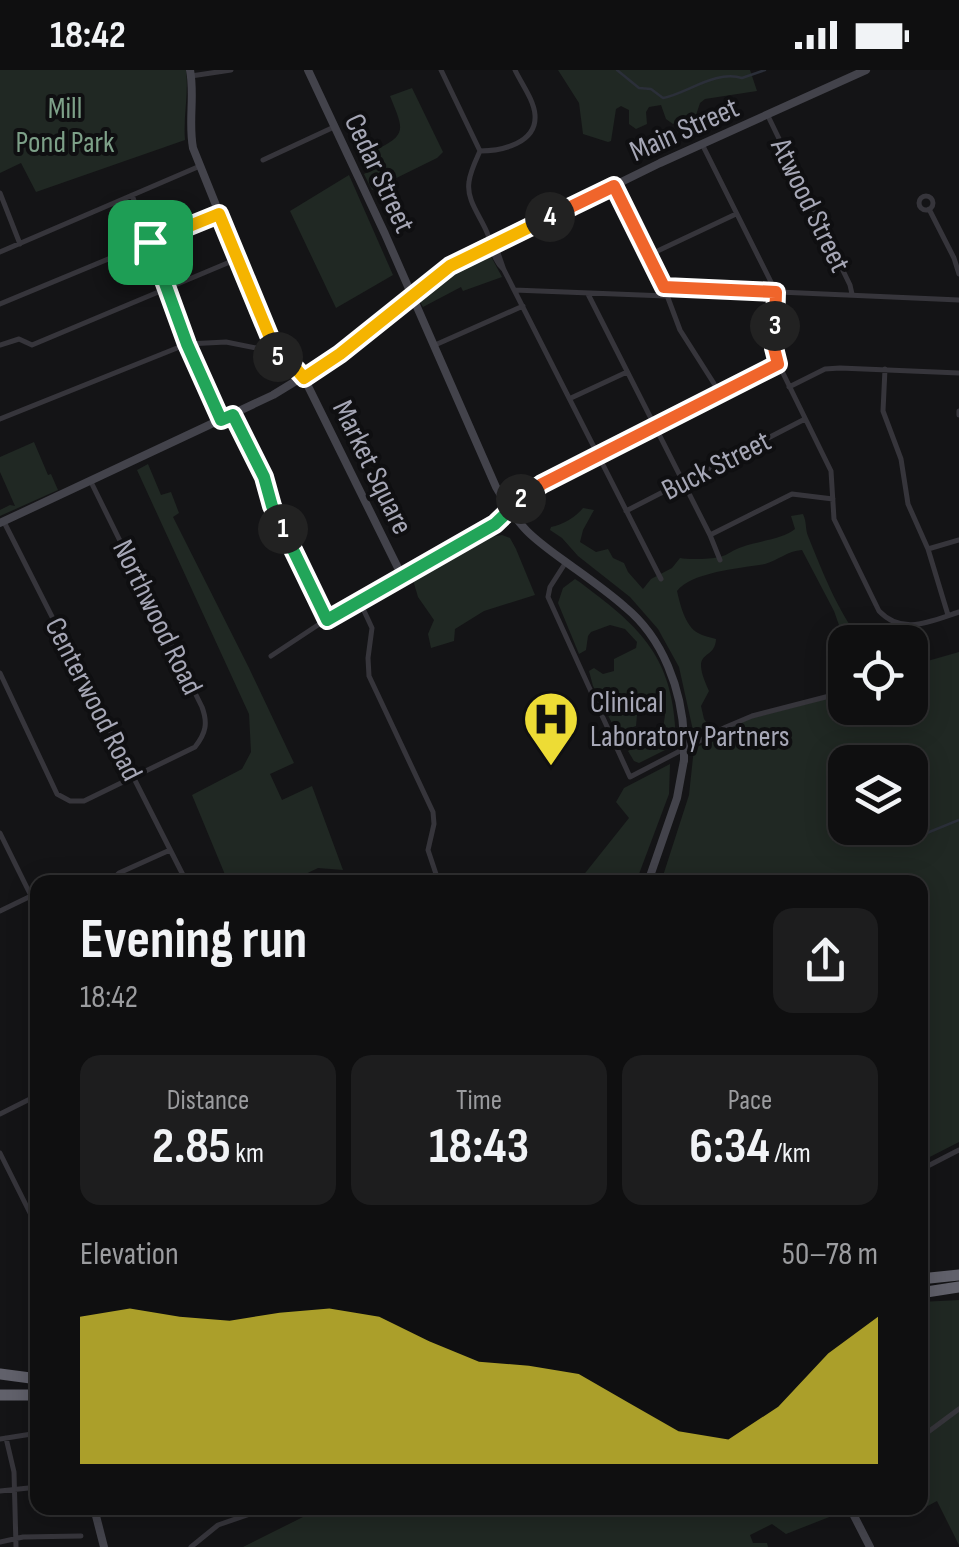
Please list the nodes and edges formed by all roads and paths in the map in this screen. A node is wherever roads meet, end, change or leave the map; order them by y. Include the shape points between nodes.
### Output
1 (231, 70) edge
2 (308, 70) edge
3 (441, 70) edge
4 (515, 70) edge
5 (859, 72) edge
6 (191, 73) edge
7 (768, 116) junction
8 (334, 127) junction
9 (702, 144) junction
10 (480, 151) junction
11 (263, 160) dead end
12 (200, 166) junction
13 (614, 186) junction
14 (0, 195) edge
15 (132, 195) junction
16 (929, 209) dead end
17 (219, 214) junction
18 (736, 214) junction
19 (150, 242) junction
20 (20, 244) junction
21 (491, 245) junction
22 (0, 252) edge
23 (649, 255) junction
24 (237, 259) junction
25 (959, 274) edge
26 (664, 287) junction
27 (167, 289) junction
28 (514, 290) junction
29 (776, 292) junction
30 (588, 294) junction
31 (852, 295) junction
32 (410, 296) junction
33 (666, 296) junction
34 (959, 300) edge
35 (0, 304) edge
36 (523, 306) junction
37 (187, 344) junction
38 (0, 345) edge
39 (432, 346) junction
40 (273, 347) junction
41 (778, 364) junction
42 (886, 370) junction
43 (627, 372) junction
44 (959, 373) edge
45 (304, 378) junction
46 (789, 387) junction
47 (720, 393) junction
48 (571, 398) junction
49 (233, 415) junction
50 (805, 418) junction
51 (0, 419) edge
52 (221, 420) junction
53 (654, 426) junction
54 (598, 455) junction
55 (90, 480) junction
56 (683, 482) junction
57 (833, 499) junction
58 (509, 510) junction
59 (626, 511) junction
60 (2, 522) edge
61 (710, 535) junction
62 (959, 540) edge
63 (928, 549) junction
64 (720, 560) dead end
65 (566, 562) junction
66 (402, 576) junction
67 (661, 579) dead end
68 (359, 600) junction
69 (959, 612) edge
70 (948, 615) junction
71 (327, 620) junction
72 (271, 656) dead end
73 (0, 674) edge
74 (828, 696) edge
75 (134, 778) junction
76 (0, 832) edge
77 (170, 850) junction
78 (118, 875) edge
79 (180, 875) edge
80 (436, 875) edge
81 (650, 875) edge
82 (30, 894) edge
83 (30, 896) edge
84 (0, 911) edge
85 (30, 1099) edge
86 (0, 1114) edge
87 (959, 1150) edge
88 (0, 1153) edge
89 (928, 1166) edge
90 (30, 1213) edge
91 (959, 1275) edge
92 (928, 1278) edge
93 (959, 1286) edge
94 (928, 1291) edge
95 (0, 1374) edge
96 (30, 1378) edge
97 (0, 1394) edge
98 (30, 1396) edge
99 (959, 1409) edge
100 (928, 1432) edge
101 (30, 1434) edge
102 (3, 1439) edge
103 (30, 1487) edge
104 (15, 1488) junction
105 (0, 1490) edge
106 (96, 1515) edge
107 (247, 1515) edge
108 (854, 1515) edge
109 (81, 1536) dead end
110 (15, 1538) junction
111 (0, 1542) edge
112 (16, 1547) edge
113 (104, 1547) edge
114 (191, 1547) edge
115 (870, 1547) edge

1 - 6 street
2 - 8 main road, Cedar Street
3 - 10 street
4 - 10 street via 534,125 510,147
5 - 7 main road, Main Street
6 - 12 main road via 189,130
7 - 9 main road, Main Street
7 - 31 street, Atwood Street
8 - 11 street
8 - 32 main road, Cedar Street
9 - 13 main road, Main Street
9 - 18 street
10 - 21 street via 469,192
12 - 15 street
12 - 17 main road
13 - 21 main road, Main Street
13 - 23 street
14 - 20 street
15 - 19 street
15 - 20 street
16 - 25 street
17 - 19 street
17 - 24 main road
18 - 23 street
18 - 29 street
19 - 27 street
19 - 35 street
20 - 22 street
21 - 28 street
21 - 32 main road, Main Street
23 - 26 street
24 - 27 street
24 - 40 main road
26 - 29 street
26 - 33 street
27 - 37 street
27 - 38 street via 32,344 19,339
28 - 30 street
28 - 36 street
29 - 31 street
29 - 41 street
30 - 33 street
30 - 43 street
31 - 34 street
32 - 39 main road, Cedar Street
32 - 45 main road, Main Street
33 - 47 street
36 - 39 street
36 - 48 street
37 - 40 street
37 - 51 street
37 - 52 street
39 - 58 main road, Cedar Street
40 - 45 main road, Market Square
41 - 46 street
41 - 47 street
42 - 44 street
42 - 46 street via 825,370
42 - 63 street via 883,410 902,459 908,504
43 - 48 street
43 - 53 street
45 - 49 main road, Main Street
45 - 66 main road, Market Square
46 - 50 street
47 - 53 street
48 - 54 street
49 - 52 main road, Main Street
49 - 71 main road
50 - 56 street, Buck Street
50 - 57 street via 832,471
52 - 55 main road, Main Street
53 - 54 street
53 - 56 street
54 - 58 street
54 - 59 street
55 - 60 main road, Main Street
55 - 75 street, Northwood Road via 206,719 194,746
56 - 59 street, Buck Street
56 - 61 street
57 - 61 street via 792,494
57 - 70 street via 834,519 886,619 915,626
58 - 65 main road, Cedar Street
58 - 66 main road
59 - 67 street
60 - 75 street, Centerwood Road
61 - 64 street
62 - 63 street
63 - 70 street
65 - 74 street via 548,597 630,777 751,716
65 - 81 main road, Cedar Street, bridge via 627,608 652,638 674,682 684,760
66 - 68 main road
68 - 71 main road
68 - 80 street via 372,628 369,676 433,812 428,847
69 - 70 street
71 - 72 street
73 - 75 street, Northwood Road via 57,794 84,801
75 - 77 street, Centerwood Road
76 - 82 street
77 - 78 street
77 - 79 street, Centerwood Road
83 - 84 street
85 - 86 street
87 - 89 street
88 - 90 street
91 - 92 highway
93 - 94 highway
95 - 96 highway
97 - 98 highway
99 - 100 street
101 - 102 street
102 - 104 street
103 - 104 street
104 - 105 street
104 - 110 street
106 - 113 main road
107 - 114 street via 218,1525
108 - 115 main road
109 - 110 street
110 - 111 street
110 - 112 street

